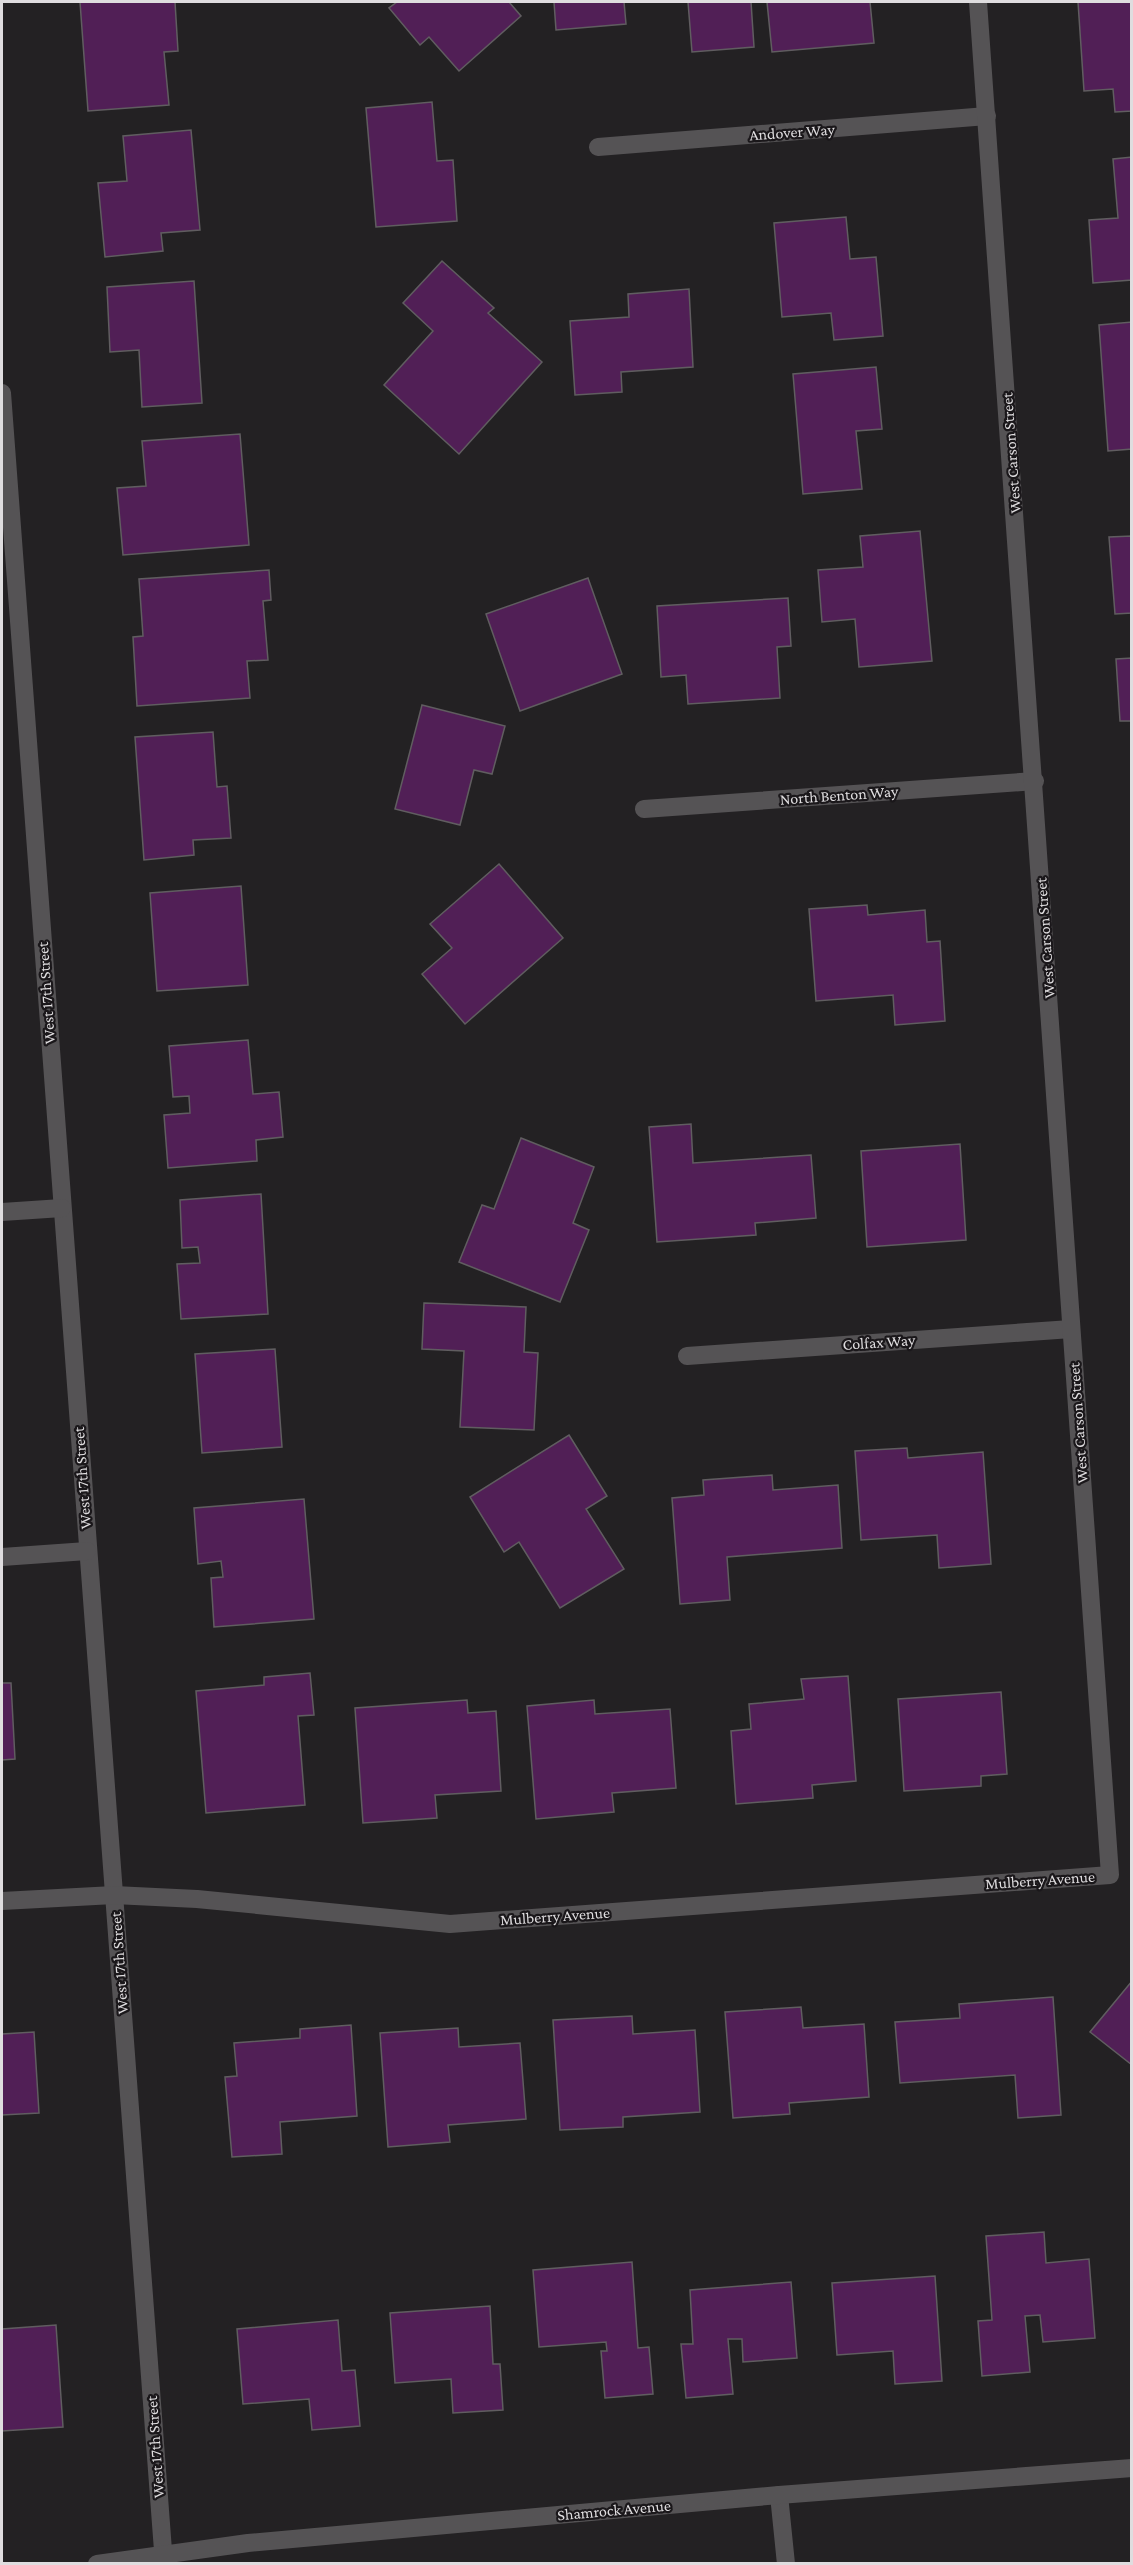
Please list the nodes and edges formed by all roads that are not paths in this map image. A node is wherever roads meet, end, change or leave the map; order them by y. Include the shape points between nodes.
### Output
1 (978, 2) edge
2 (987, 116) junction
3 (598, 147) dead end
4 (2, 393) edge
5 (1035, 781) junction
6 (644, 809) dead end
7 (62, 1208) junction
8 (2, 1212) edge
9 (1071, 1329) junction
10 (687, 1356) dead end
11 (87, 1551) junction
12 (2, 1557) edge
13 (1110, 1875) joint
14 (114, 1896) junction
15 (2, 1901) edge
16 (1131, 2468) edge
17 (779, 2494) junction
18 (164, 2558) edge
19 (97, 2564) edge
20 (786, 2564) edge

1 - 2 street, West Carson Street
2 - 3 street, Andover Way
2 - 5 street, West Carson Street
4 - 7 street, West 17th Street
5 - 6 street, North Benton Way
5 - 9 street, West Carson Street
7 - 8 street
7 - 11 street, West 17th Street
9 - 10 street, Colfax Way
9 - 13 street, West Carson Street
11 - 12 street
11 - 14 street, West 17th Street
13 - 14 street, Mulberry Avenue via 450,1924 197,1899
14 - 15 street, Mulberry Avenue
14 - 18 street, West 17th Street
16 - 17 street, Shamrock Avenue
17 - 18 street, Shamrock Avenue
17 - 20 street
18 - 19 street, Shamrock Avenue

